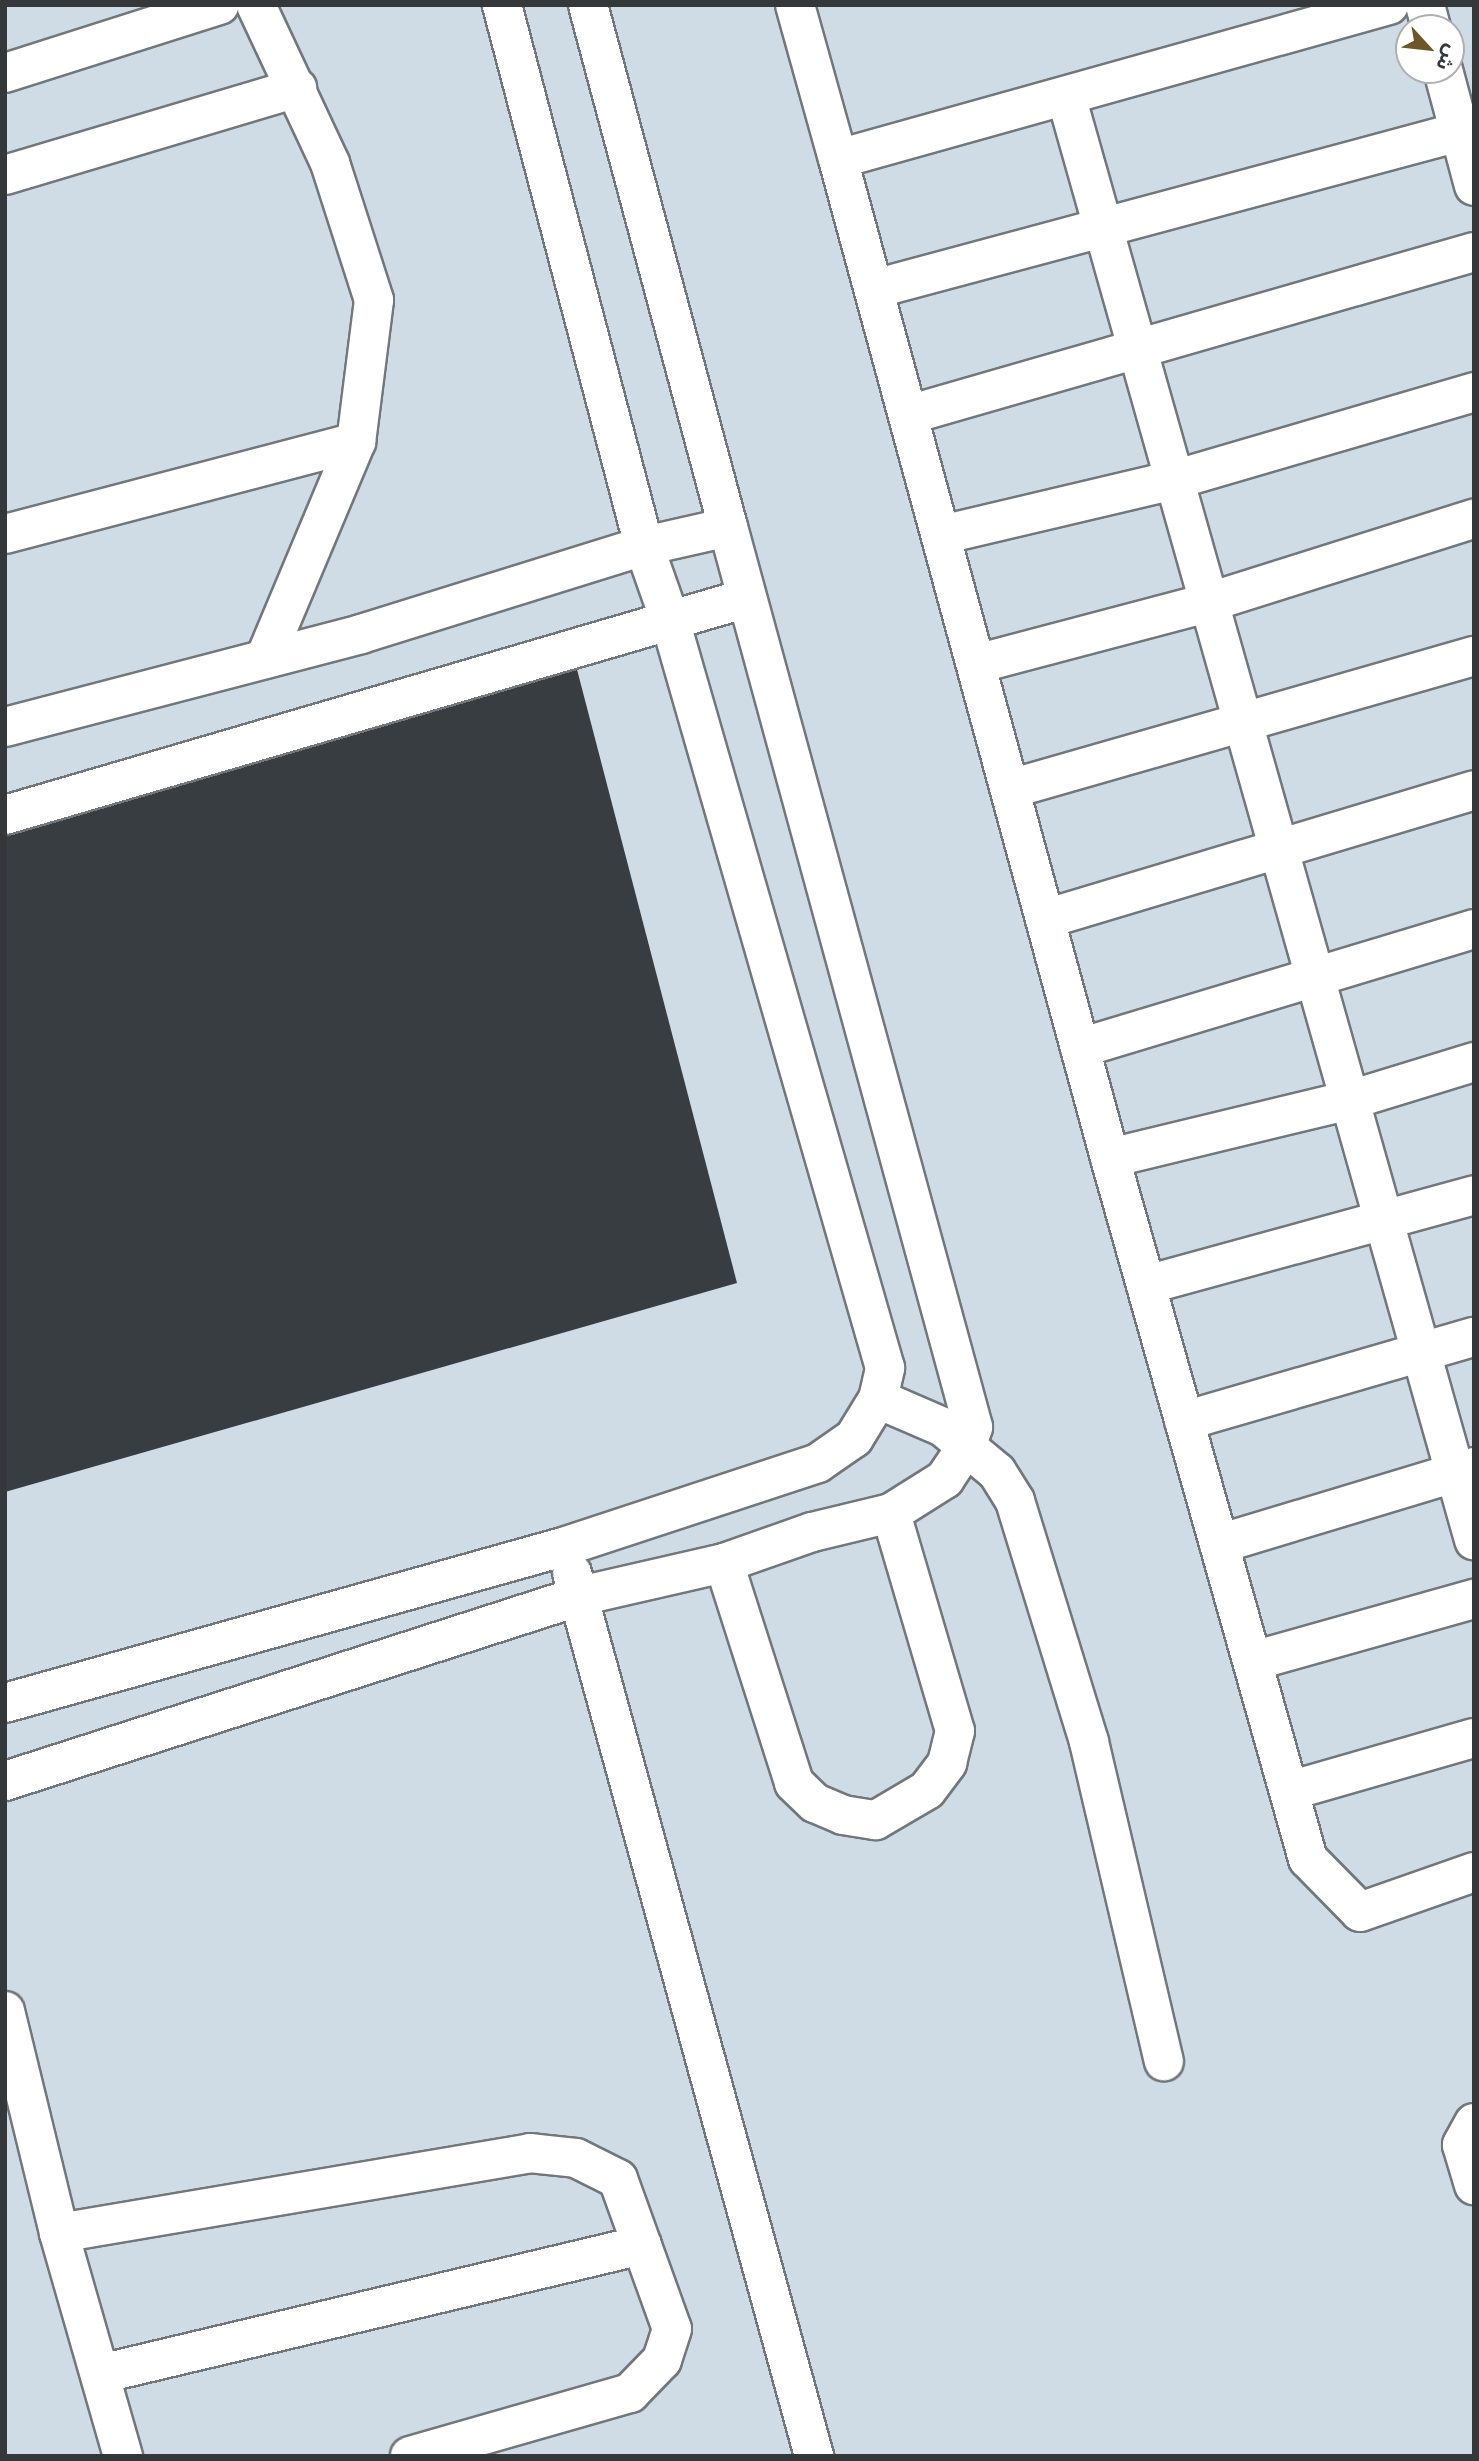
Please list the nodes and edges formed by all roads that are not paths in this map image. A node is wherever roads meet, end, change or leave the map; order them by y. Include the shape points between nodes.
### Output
1 (219, 5) edge
2 (256, 5) edge
3 (502, 5) edge
4 (588, 5) edge
5 (794, 5) edge
6 (1389, 5) edge
7 (5, 73) edge
8 (1447, 84) edge
9 (297, 88) junction
10 (1066, 96) junction
11 (1459, 132) junction
12 (838, 159) junction
13 (5, 175) edge
14 (1474, 186) edge
15 (1104, 229) junction
16 (1474, 252) edge
17 (874, 289) junction
18 (1138, 348) junction
19 (1474, 393) edge
20 (908, 415) junction
21 (356, 442) junction
22 (1174, 480) junction
23 (1474, 519) edge
24 (728, 527) junction
25 (5, 534) edge
26 (940, 534) junction
27 (644, 547) junction
28 (747, 598) junction
29 (1209, 603) junction
30 (670, 620) junction
31 (1474, 656) edge
32 (265, 659) junction
33 (976, 664) junction
34 (1244, 725) junction
35 (5, 727) edge
36 (1010, 789) junction
37 (1474, 789) edge
38 (5, 815) edge
39 (1279, 848) junction
40 (1045, 919) junction
41 (1474, 929) edge
42 (1315, 978) junction
43 (1080, 1048) junction
44 (1474, 1062) edge
45 (1350, 1100) junction
46 (1110, 1158) junction
47 (1474, 1195) edge
48 (1384, 1221) junction
49 (1146, 1285) junction
50 (1474, 1337) edge
51 (1421, 1353) junction
52 (878, 1399) junction
53 (1184, 1421) junction
54 (967, 1446) junction
55 (1464, 1470) edge
56 (891, 1513) junction
57 (1474, 1540) edge
58 (1219, 1544) junction
59 (563, 1547) junction
60 (724, 1563) junction
61 (580, 1596) junction
62 (1474, 1599) edge
63 (1253, 1661) junction
64 (5, 1703) edge
65 (1474, 1738) edge
66 (5, 1781) edge
67 (1289, 1791) junction
68 (1474, 1872) edge
69 (5, 2011) edge
70 (1164, 2061) dead end
71 (1474, 2123) edge
72 (1474, 2185) edge
73 (59, 2232) junction
74 (642, 2245) junction
75 (100, 2374) junction
76 (123, 2456) edge
77 (410, 2456) edge
78 (814, 2456) edge

1 - 7 lane
2 - 9 lane
3 - 27 lane
4 - 24 lane
5 - 12 lane
6 - 10 lane
8 - 11 lane
9 - 13 lane
9 - 21 lane via 330,163 374,300
10 - 12 lane
10 - 15 lane
11 - 14 lane
11 - 15 lane
12 - 17 lane
15 - 17 lane
15 - 18 lane
16 - 18 lane
17 - 20 lane
18 - 20 lane
18 - 22 lane
19 - 22 lane
20 - 26 lane
21 - 25 lane
21 - 32 lane
22 - 26 lane
22 - 29 lane
23 - 29 lane
24 - 27 lane
24 - 28 lane
26 - 33 lane
27 - 30 lane
27 - 32 lane
28 - 30 lane
28 - 54 lane via 968,1402 973,1427
29 - 33 lane
29 - 34 lane
30 - 38 lane
30 - 52 lane via 885,1368
31 - 34 lane
32 - 35 lane
33 - 36 lane
34 - 36 lane
34 - 39 lane
36 - 40 lane
37 - 39 lane
39 - 40 lane
39 - 42 lane
40 - 43 lane
41 - 42 lane
42 - 43 lane
42 - 45 lane
43 - 46 lane
44 - 45 lane
45 - 46 lane
45 - 48 lane
46 - 49 lane
47 - 48 lane
48 - 49 lane
48 - 51 lane
49 - 53 lane
50 - 51 lane
51 - 53 lane
51 - 55 lane
52 - 54 lane via 943,1427
52 - 59 lane via 854,1438 818,1463
53 - 58 lane
54 - 56 lane via 945,1479
54 - 70 lane via 997,1472 1015,1502 1089,1742
55 - 57 lane
55 - 58 lane
56 - 60 lane via 812,1532
56 - 60 lane via 955,1731 947,1763 928,1790 876,1820 815,1803 794,1783
58 - 63 lane
59 - 61 lane
59 - 64 lane
60 - 61 lane
61 - 66 lane
61 - 78 lane
62 - 63 lane
63 - 67 lane
65 - 67 lane
67 - 68 lane via 1308,1859 1360,1912
69 - 73 lane
71 - 72 lane via 1462,2145
73 - 74 lane via 530,2153 576,2158 618,2179
73 - 75 lane
74 - 75 lane
74 - 77 lane via 672,2329 662,2360 631,2393
75 - 76 lane

